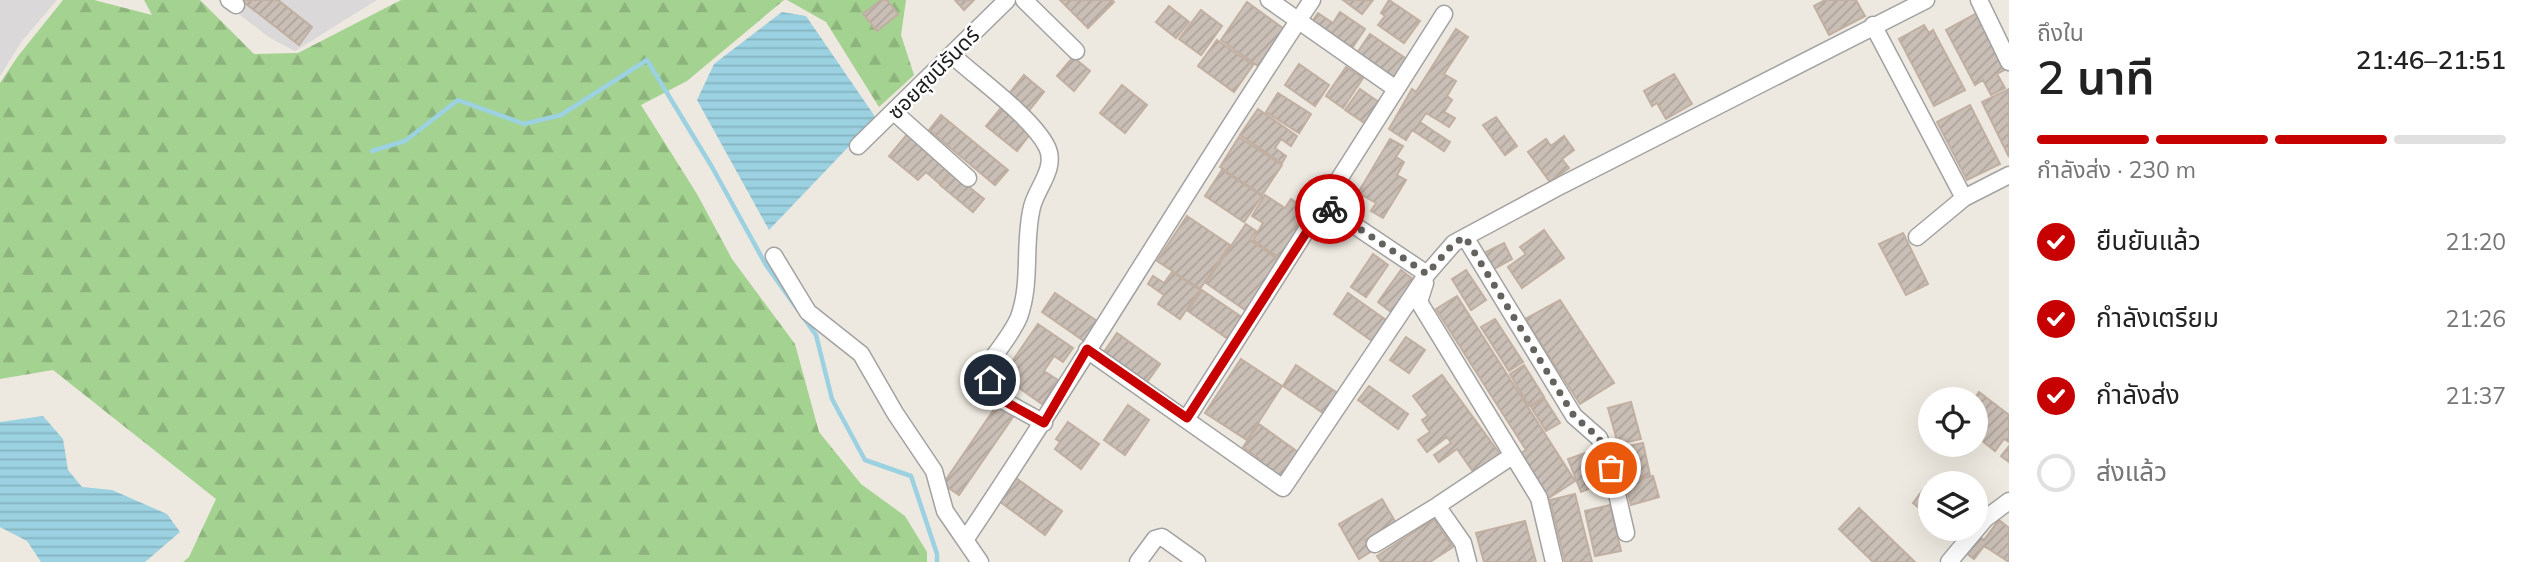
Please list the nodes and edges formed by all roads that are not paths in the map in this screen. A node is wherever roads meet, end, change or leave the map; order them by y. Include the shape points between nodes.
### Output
1 (1007, 0) edge
2 (1024, 0) edge
3 (1269, 0) edge
4 (1312, 0) edge
5 (1926, 0) edge
6 (1979, 0) edge
7 (1444, 14) dead end
8 (1298, 22) junction
9 (1873, 25) junction
10 (1076, 51) dead end
11 (952, 55) junction
12 (2009, 62) edge
13 (1396, 89) junction
14 (894, 112) junction
15 (858, 146) dead end
16 (2009, 175) edge
17 (968, 178) dead end
18 (1964, 198) junction
19 (1324, 205) junction
20 (1465, 237) junction
21 (1917, 237) dead end
22 (774, 256) dead end
23 (1427, 274) junction
24 (1087, 349) junction
25 (1187, 418) junction
26 (1044, 423) junction
27 (1512, 456) junction
28 (2009, 501) edge
29 (1437, 506) junction
30 (1626, 533) dead end
31 (965, 540) junction
32 (1376, 544) dead end
33 (980, 562) edge
34 (1138, 562) edge
35 (1197, 562) edge
36 (1468, 562) edge
37 (1555, 562) edge
38 (1949, 562) edge

1 - 11 street, ซอยสุขนิรันดร์
2 - 10 street
3 - 8 street
4 - 8 street
5 - 9 street
6 - 12 street
7 - 13 street
8 - 13 street
8 - 24 street
9 - 18 street
9 - 20 street
11 - 14 street, ซอยสุขนิรันดร์
11 - 26 street via 1025,119 1041,136 1051,158 1035,195 1026,236 1026,291 1018,320 987,366 993,395
13 - 19 street
14 - 15 street, ซอยสุขนิรันดร์
14 - 17 street
16 - 18 street
18 - 21 street
19 - 23 street
19 - 25 street
20 - 23 street
20 - 30 street via 1574,416 1599,438
22 - 31 street via 808,312 861,354 934,471 941,503
23 - 25 street via 1283,488
23 - 27 street via 1419,302
24 - 25 street
24 - 26 street
26 - 31 street
27 - 29 street
27 - 37 street via 1539,498
28 - 38 street via 1985,519
29 - 32 street
29 - 36 street via 1464,543
31 - 33 street
34 - 35 street via 1154,539 1162,537

